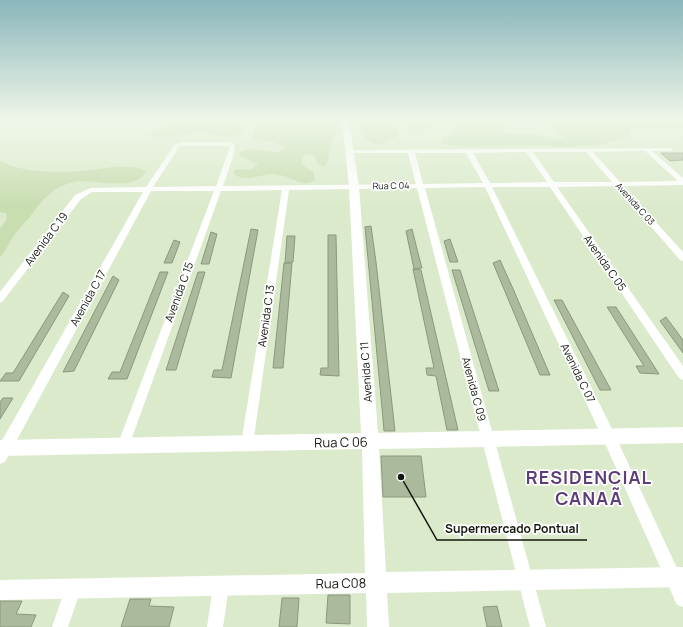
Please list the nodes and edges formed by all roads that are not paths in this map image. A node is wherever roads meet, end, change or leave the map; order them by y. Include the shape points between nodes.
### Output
1 (175, 148) edge
2 (233, 148) edge
3 (348, 148) edge
4 (587, 149) junction
5 (646, 149) junction
6 (670, 149) dead end
7 (468, 150) junction
8 (528, 150) junction
9 (411, 151) junction
10 (349, 152) junction
11 (683, 183) edge
12 (552, 184) junction
13 (618, 184) junction
14 (420, 186) junction
15 (488, 186) junction
16 (354, 187) junction
17 (149, 188) junction
18 (217, 188) junction
19 (286, 188) junction
20 (100, 189) joint
21 (683, 258) edge
22 (0, 299) edge
23 (683, 375) edge
24 (683, 435) edge
25 (610, 437) junction
26 (488, 439) junction
27 (370, 441) junction
28 (247, 444) junction
29 (123, 446) junction
30 (2, 451) edge
31 (678, 577) edge
32 (525, 580) junction
33 (375, 583) junction
34 (221, 586) junction
35 (73, 589) junction
36 (0, 590) edge
37 (683, 599) edge
38 (60, 627) edge
39 (215, 627) edge
40 (378, 627) edge
41 (538, 627) edge

1 - 17 street, Avenida C 17
2 - 18 street, Avenida C 15
3 - 10 street, Avenida C 11
4 - 5 street
4 - 8 street
4 - 13 street, Avenida C 03
5 - 6 street
5 - 11 street
7 - 8 street
7 - 9 street
7 - 15 street, Avenida C 07
8 - 12 street, Avenida C 05
9 - 10 street
9 - 14 street, Avenida C 09
10 - 16 street, Avenida C 11
11 - 13 street, Rua C 04
12 - 13 street, Rua C 04
12 - 15 street, Rua C 04
12 - 23 street, Avenida C 05
13 - 21 street, Avenida C 03
14 - 15 street, Rua C 04
14 - 16 street, Rua C 04
14 - 26 street, Avenida C 09
15 - 25 street, Avenida C 07
16 - 19 street, Rua C 04
16 - 27 street, Avenida C 11
17 - 18 street, Rua C 04
17 - 20 street, Rua C 04
17 - 30 street, Avenida C 17
18 - 19 street, Rua C 04
18 - 29 street, Avenida C 15
19 - 28 street, Avenida C 13
20 - 22 street, Avenida C 19 via 91,190 78,197
24 - 25 street, Rua C 06
25 - 26 street, Rua C 06
25 - 31 street, Avenida C 07
26 - 27 street, Rua C 06
26 - 32 street, Avenida C 09
27 - 28 street, Rua C 06
27 - 33 street, Avenida C 11
28 - 29 street, Rua C 06
29 - 30 street, Rua C 06
31 - 32 street, Rua C08
31 - 37 street, Avenida C 07
32 - 33 street, Rua C08
32 - 41 street, Avenida C 09
33 - 34 street, Rua C08
33 - 40 street, Avenida C 11
34 - 35 street, Rua C08
34 - 39 street
35 - 36 street, Rua C08
35 - 38 street

